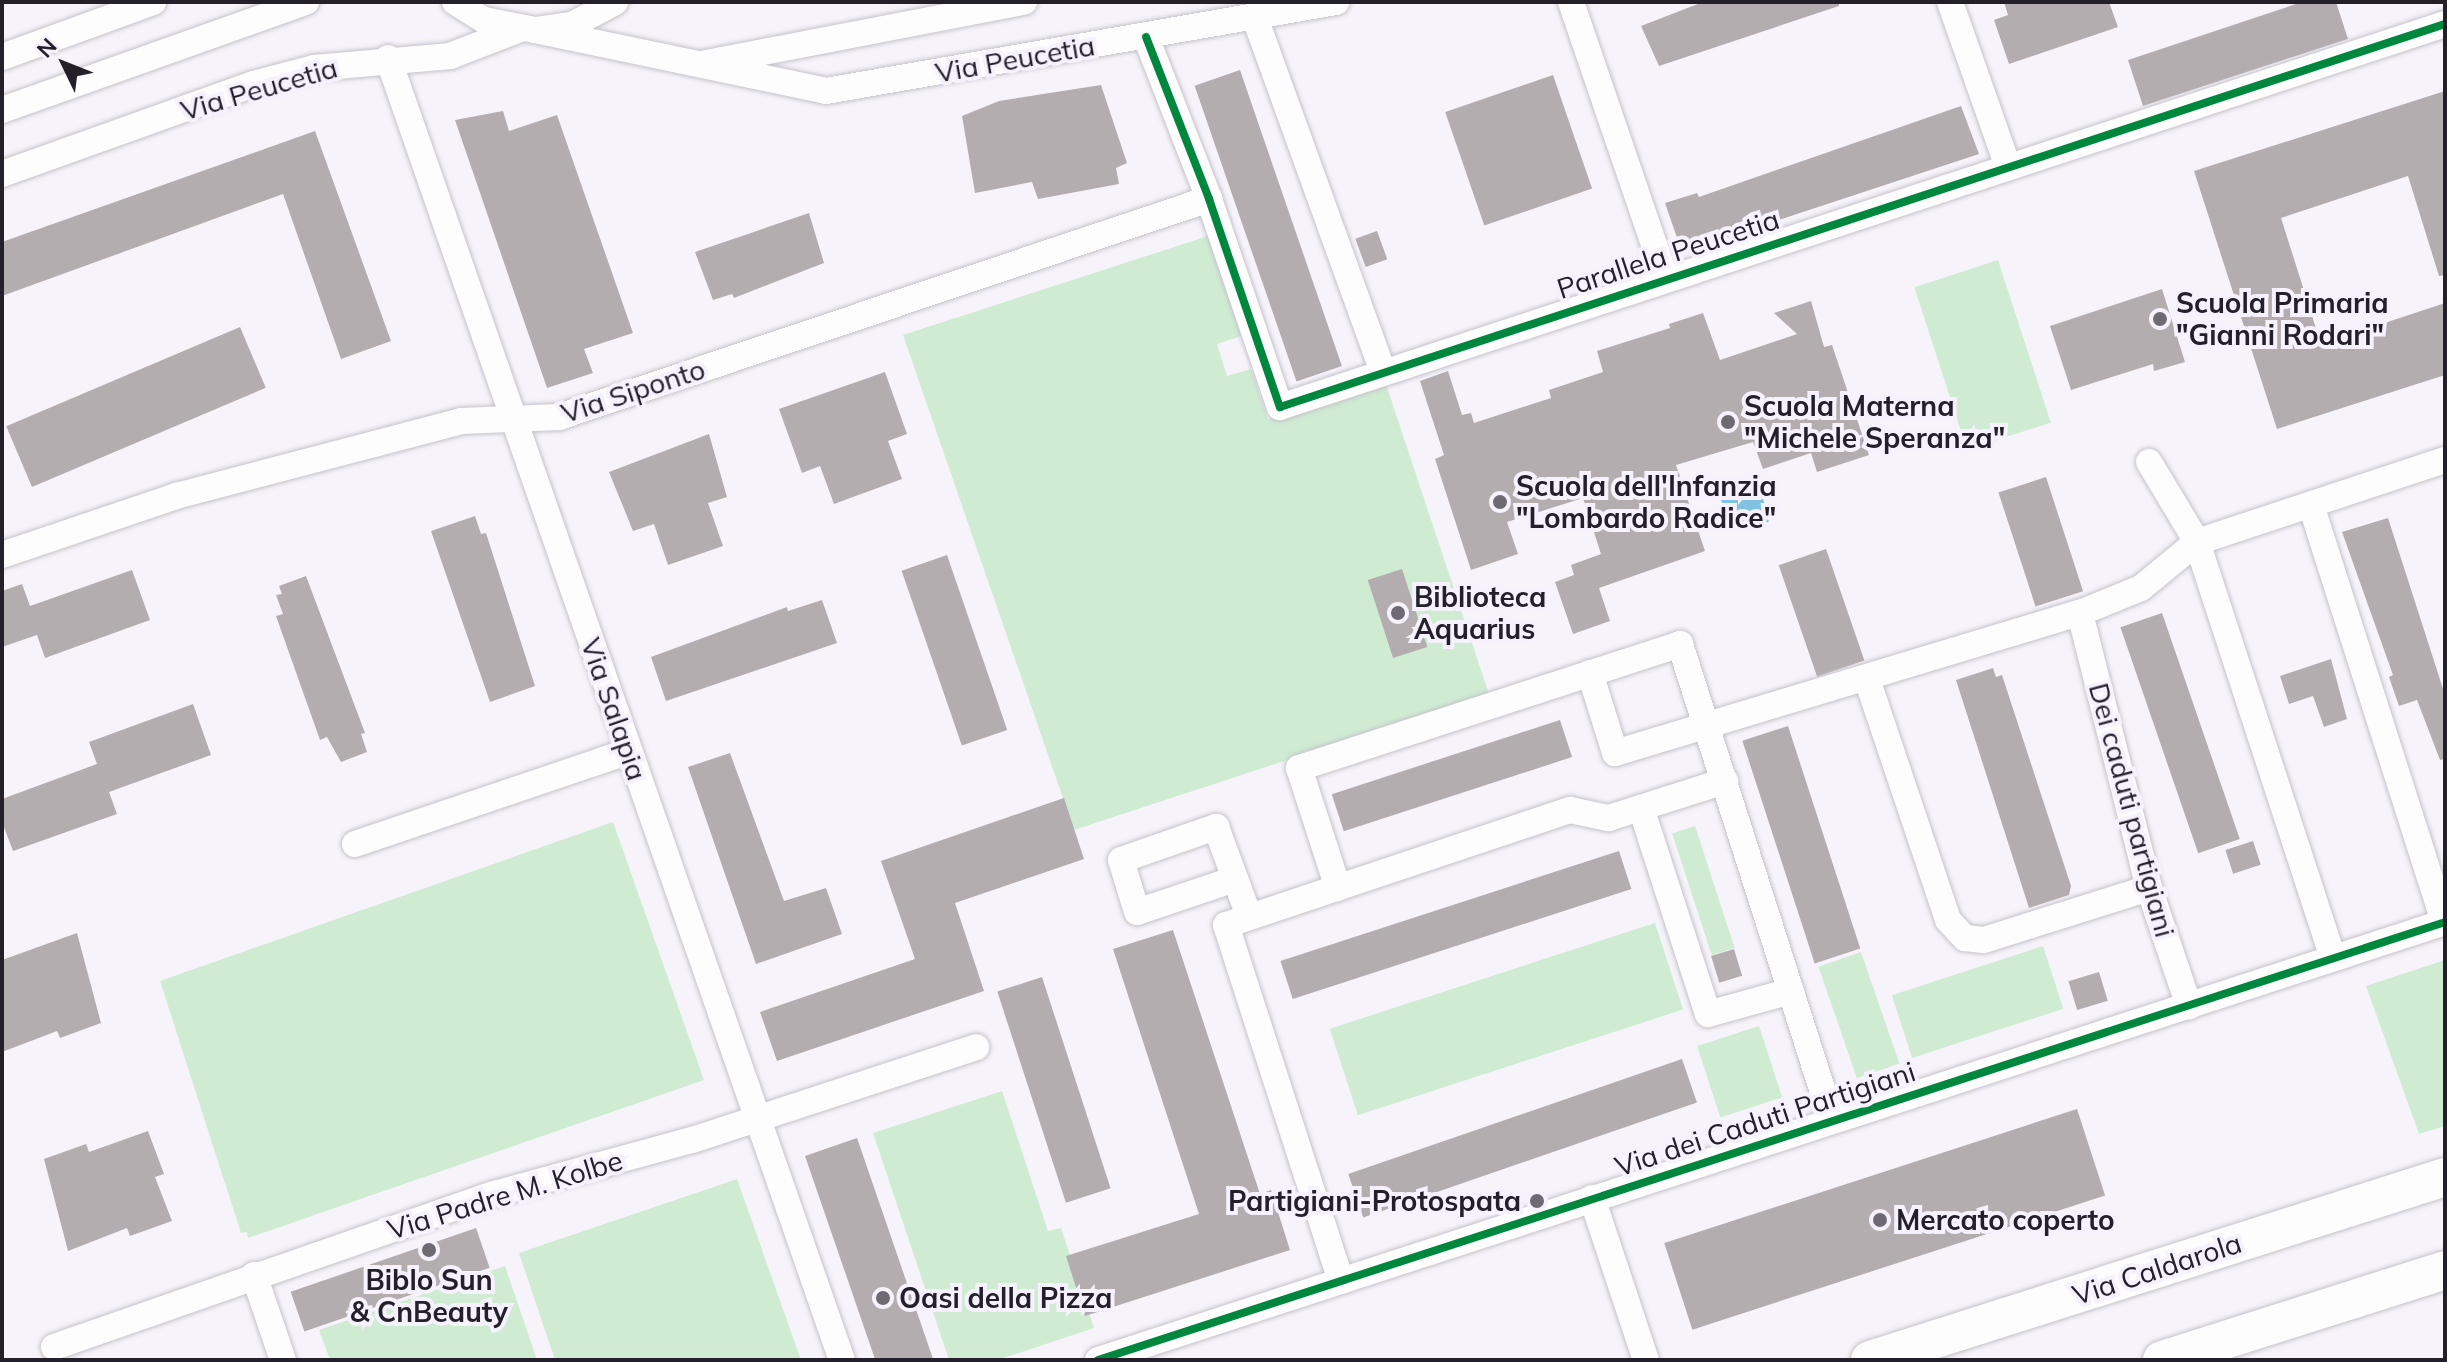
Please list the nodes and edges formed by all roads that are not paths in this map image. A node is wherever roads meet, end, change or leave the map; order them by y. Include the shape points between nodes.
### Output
1 (306, 2) edge
2 (455, 2) edge
3 (615, 2) edge
4 (1024, 2) edge
5 (1336, 2) edge
6 (1571, 2) edge
7 (1950, 2) edge
8 (137, 5) edge
9 (1255, 18) junction
10 (2445, 24) edge
11 (528, 30) junction
12 (1146, 37) junction
13 (2, 57) edge
14 (388, 58) junction
15 (694, 66) junction
16 (2, 110) edge
17 (2008, 167) junction
18 (2, 174) edge
19 (1209, 199) junction
20 (1665, 277) junction
21 (1383, 371) junction
22 (513, 419) junction
23 (2445, 460) edge
24 (2149, 462) dead end
25 (2311, 505) junction
26 (2197, 542) junction
27 (2, 555) edge
28 (2080, 613) junction
29 (1590, 673) junction
30 (1867, 679) junction
31 (1707, 724) junction
32 (629, 751) junction
33 (1725, 781) junction
34 (1642, 811) junction
35 (355, 844) dead end
36 (1235, 879) dead end
37 (1338, 888) junction
38 (2149, 888) junction
39 (1249, 916) junction
40 (2444, 922) edge
41 (2332, 956) junction
42 (1791, 991) junction
43 (2189, 1006) junction
44 (976, 1047) dead end
45 (757, 1118) junction
46 (1832, 1120) junction
47 (2445, 1177) edge
48 (1592, 1198) junction
49 (2445, 1270) edge
50 (254, 1275) junction
51 (1341, 1281) junction
52 (54, 1347) dead end
53 (283, 1360) edge
54 (842, 1360) edge
55 (1098, 1360) edge
56 (1646, 1360) edge
57 (1870, 1360) edge
58 (2162, 1360) edge

1 - 16 street
2 - 11 street, Via Peucetia via 484,20
3 - 11 street, Via Peucetia via 572,25
4 - 15 street, Via Peucetia
5 - 9 street, Via Peucetia
6 - 20 street
7 - 17 street
8 - 13 street
9 - 12 street, Via Peucetia
9 - 21 street
10 - 17 street, Parallela Peucetia
11 - 14 street, Via Peucetia via 450,56
11 - 15 street, Via Peucetia
12 - 15 street, Via Peucetia via 826,91
12 - 19 street, Parallela Peucetia
14 - 18 street, Via Peucetia via 314,68 253,84
14 - 22 street, Via Salapia
17 - 20 street, Parallela Peucetia
19 - 21 street, Parallela Peucetia via 1280,407
19 - 22 street, Via Siponto via 559,417
20 - 21 street, Parallela Peucetia
22 - 27 street, Via Siponto via 461,421 221,484
22 - 32 street, Via Salapia
23 - 25 street
24 - 26 street
25 - 26 street
25 - 40 street
26 - 28 street via 2141,588
26 - 41 street
28 - 30 street
28 - 38 street, Dei caduti partigiani
29 - 31 street via 1680,644
29 - 31 street via 1615,753
29 - 37 street via 1299,768
30 - 31 street
30 - 38 street via 1948,920 1965,938 1984,940
31 - 33 street
32 - 35 street
32 - 45 street, Via Salapia
33 - 34 street
33 - 42 street
34 - 37 street via 1609,818 1570,810
34 - 42 street via 1708,1014
36 - 39 street
37 - 39 street
38 - 43 street, Dei caduti partigiani
39 - 51 street via 1226,925
40 - 41 street, Via dei Caduti Partigiani
41 - 43 street, Via dei Caduti Partigiani
42 - 46 street
43 - 46 street, Via dei Caduti Partigiani
44 - 45 street, Via Padre M. Kolbe
45 - 50 street, Via Padre M. Kolbe via 494,1194
45 - 54 street, Via Salapia
46 - 48 street, Via dei Caduti Partigiani
47 - 57 street, Via Caldarola
48 - 51 street, Via dei Caduti Partigiani
48 - 56 street
49 - 58 street
50 - 52 street, Via Padre M. Kolbe
50 - 53 street
51 - 55 street, Via dei Caduti Partigiani

